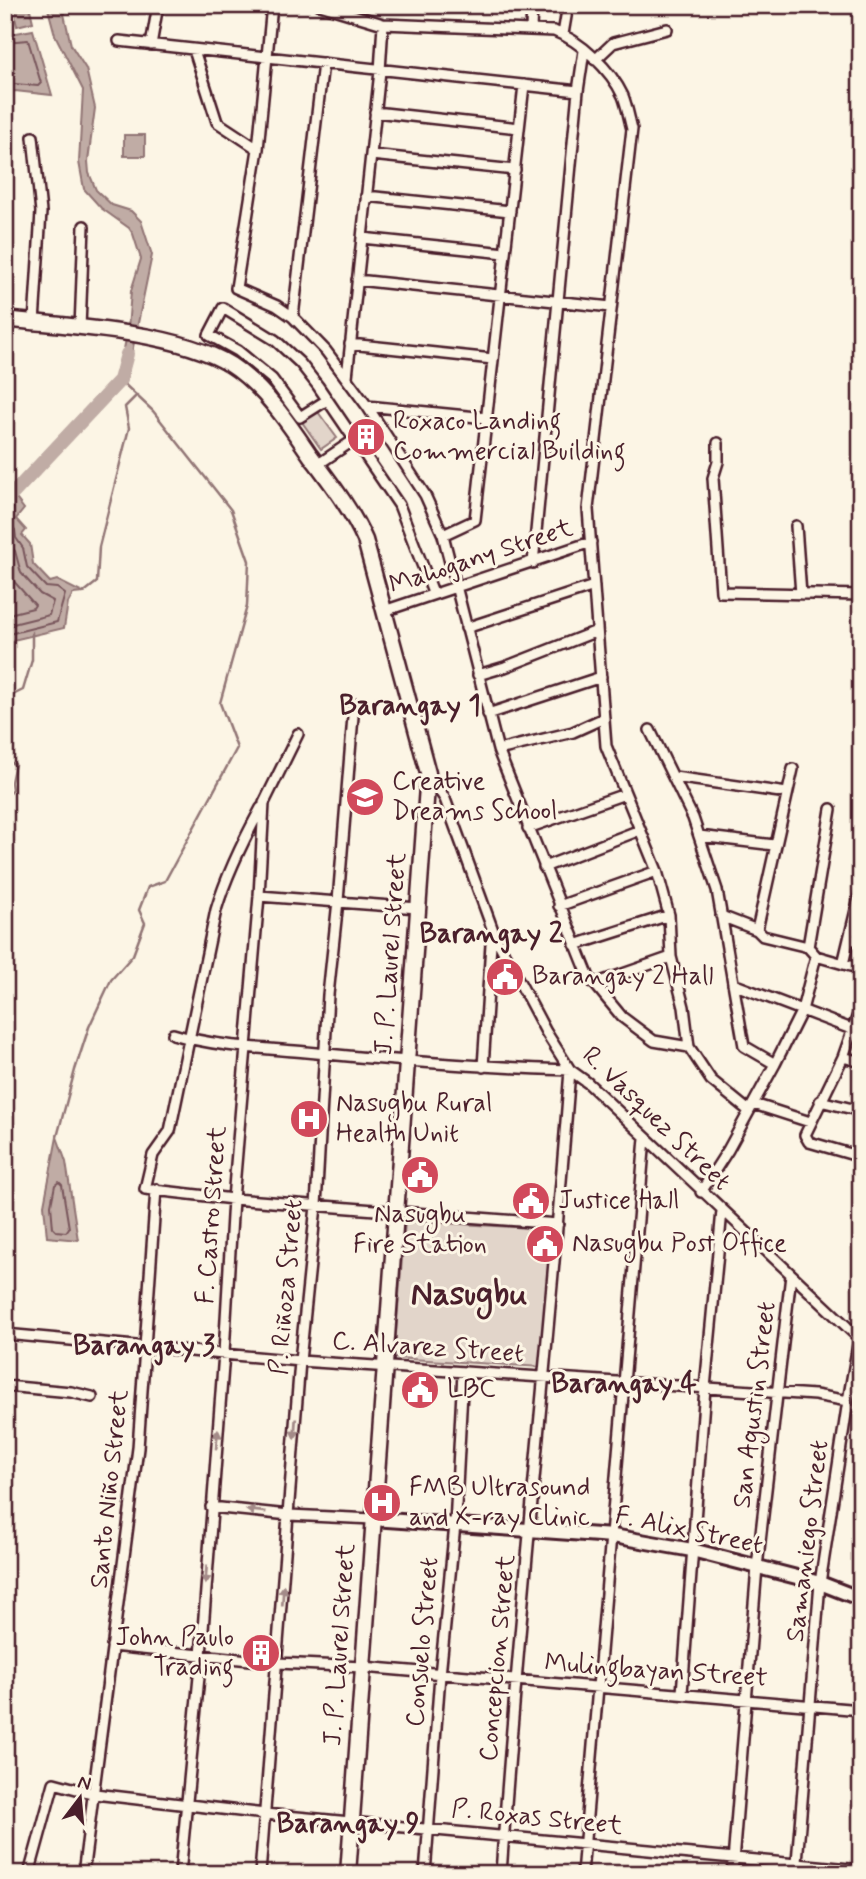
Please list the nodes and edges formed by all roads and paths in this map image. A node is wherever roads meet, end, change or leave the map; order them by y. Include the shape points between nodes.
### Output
1 (158, 5) edge
2 (272, 5) edge
3 (320, 5) edge
4 (532, 5) edge
5 (568, 5) edge
6 (383, 24) junction
7 (531, 29) junction
8 (667, 29) dead end
9 (563, 34) junction
10 (119, 41) dead end
11 (151, 45) junction
12 (194, 50) junction
13 (584, 51) junction
14 (266, 56) junction
15 (595, 60) junction
16 (323, 63) junction
17 (380, 71) junction
18 (524, 85) junction
19 (578, 91) junction
20 (375, 112) junction
21 (519, 128) junction
22 (33, 137) dead end
23 (258, 149) junction
24 (371, 155) junction
25 (515, 170) junction
26 (366, 196) junction
27 (510, 211) junction
28 (84, 226) dead end
29 (362, 238) junction
30 (505, 253) junction
31 (357, 279) junction
32 (500, 295) junction
33 (558, 301) junction
34 (611, 307) junction
35 (293, 317) junction
36 (5, 319) edge
37 (34, 323) junction
38 (80, 328) junction
39 (350, 345) junction
40 (493, 359) junction
41 (346, 377) junction
42 (327, 400) junction
43 (367, 406) junction
44 (486, 418) junction
45 (355, 440) junction
46 (718, 443) dead end
47 (317, 465) junction
48 (796, 526) dead end
49 (443, 535) junction
50 (591, 542) junction
51 (533, 562) junction
52 (594, 586) junction
53 (455, 588) junction
54 (432, 590) dead end
55 (801, 594) junction
56 (861, 595) edge
57 (384, 611) junction
58 (466, 628) junction
59 (597, 631) junction
60 (478, 675) junction
61 (601, 677) junction
62 (354, 704) dead end
63 (488, 714) junction
64 (604, 718) junction
65 (650, 730) dead end
66 (298, 734) dead end
67 (498, 750) junction
68 (793, 769) dead end
69 (428, 773) junction
70 (674, 777) junction
71 (787, 793) junction
72 (625, 794) junction
73 (264, 803) junction
74 (831, 809) dead end
75 (528, 828) junction
76 (640, 830) junction
77 (699, 836) junction
78 (774, 845) junction
79 (544, 867) junction
80 (657, 871) junction
81 (861, 890) edge
82 (259, 896) junction
83 (338, 901) junction
84 (559, 905) junction
85 (418, 908) junction
86 (669, 915) junction
87 (721, 916) junction
88 (757, 930) junction
89 (495, 936) junction
90 (849, 939) junction
91 (861, 942) edge
92 (575, 945) junction
93 (808, 947) junction
94 (816, 956) junction
95 (671, 957) junction
96 (843, 964) junction
97 (861, 969) edge
98 (594, 984) junction
99 (733, 984) junction
100 (861, 1006) edge
101 (802, 1010) junction
102 (854, 1030) junction
103 (173, 1034) dead end
104 (190, 1039) junction
105 (246, 1046) junction
106 (688, 1047) junction
107 (325, 1054) junction
108 (843, 1057) junction
109 (407, 1061) junction
110 (861, 1062) edge
111 (775, 1064) junction
112 (483, 1067) junction
113 (570, 1070) junction
114 (821, 1101) junction
115 (751, 1108) junction
116 (861, 1111) edge
117 (810, 1122) junction
118 (645, 1138) junction
119 (861, 1157) edge
120 (156, 1189) junction
121 (701, 1192) junction
122 (233, 1199) junction
123 (316, 1206) junction
124 (396, 1211) junction
125 (722, 1211) junction
126 (558, 1224) junction
127 (791, 1275) junction
128 (5, 1334) edge
129 (860, 1340) edge
130 (145, 1348) junction
131 (224, 1353) junction
132 (300, 1361) junction
133 (385, 1366) junction
134 (463, 1371) junction
135 (544, 1377) junction
136 (624, 1384) junction
137 (5, 1386) edge
138 (705, 1388) junction
139 (778, 1394) junction
140 (92, 1397) dead end
141 (848, 1401) junction
142 (211, 1507) junction
143 (289, 1515) junction
144 (373, 1519) junction
145 (456, 1525) junction
146 (531, 1530) junction
147 (612, 1536) junction
148 (692, 1550) junction
149 (757, 1567) junction
150 (820, 1583) junction
151 (861, 1599) edge
152 (112, 1646) junction
153 (201, 1656) junction
154 (278, 1663) junction
155 (363, 1667) junction
156 (440, 1675) junction
157 (516, 1681) junction
158 (599, 1688) junction
159 (682, 1693) junction
160 (748, 1699) junction
161 (811, 1705) junction
162 (861, 1710) edge
163 (95, 1794) junction
164 (186, 1805) junction
165 (265, 1814) junction
166 (352, 1822) junction
167 (428, 1828) junction
168 (504, 1836) junction
169 (584, 1844) junction
170 (733, 1858) junction
171 (797, 1869) edge
172 (861, 1870) edge
173 (29, 1874) edge
174 (83, 1874) edge
175 (180, 1874) edge
176 (260, 1874) edge
177 (348, 1874) edge
178 (425, 1874) edge
179 (501, 1874) edge
180 (582, 1874) edge
181 (732, 1874) edge

1 - 11 street
2 - 14 street
3 - 6 street
4 - 7 street
5 - 9 street
6 - 7 street
6 - 17 street
7 - 9 street
8 - 15 street via 613,43
9 - 13 street
10 - 11 street
11 - 12 street
12 - 14 street
12 - 23 street via 217,121
13 - 15 street
13 - 19 street
14 - 16 street
14 - 23 street
15 - 34 street via 623,97 632,129
16 - 17 street
16 - 35 street
17 - 18 street
17 - 20 street
18 - 19 street
18 - 21 street
19 - 33 street
20 - 21 street
20 - 24 street
21 - 25 street
22 - 37 street via 41,212
23 - 35 street via 236,288
24 - 25 street
24 - 26 street
25 - 27 street
26 - 27 street
26 - 29 street
27 - 30 street
28 - 38 street
29 - 30 street
29 - 31 street
30 - 32 street
31 - 32 street
31 - 39 street
32 - 33 street
32 - 40 street
33 - 34 street
33 - 51 street
34 - 50 street via 588,509
35 - 41 street
36 - 37 main road, J. P. Laurel Street
37 - 38 main road, J. P. Laurel Street
38 - 47 main road, J. P. Laurel Street via 140,336 206,353 236,369 266,395
39 - 40 street
39 - 41 street
40 - 44 street
41 - 43 street
42 - 42 street via 300,417 272,379 209,335 223,308 275,340 300,363
42 - 45 street
43 - 44 street
43 - 49 street via 425,495
44 - 49 street via 475,520
45 - 47 street
45 - 54 street via 398,505
46 - 55 street via 713,478 721,592
47 - 57 main road, J. P. Laurel Street via 360,529
48 - 55 street
49 - 53 street
50 - 51 street, Mahogany Street
50 - 52 street
51 - 53 street, Mahogany Street
52 - 58 street
52 - 59 street
53 - 57 street, Mahogany Street
53 - 58 street
55 - 56 street
57 - 69 main road, J. P. Laurel Street
58 - 60 street
59 - 60 street
59 - 61 street
60 - 63 street
61 - 63 street
61 - 64 street
62 - 83 street, P. Riñoza Street
63 - 67 street
64 - 67 street via 573,733
64 - 72 street via 606,746
65 - 70 street
66 - 73 street, F. Castro Street
67 - 75 street
68 - 71 street
69 - 85 main road, J. P. Laurel Street
69 - 89 street, R. Vasquez Street via 445,799
70 - 71 street
70 - 77 street
71 - 78 street
72 - 75 street
72 - 76 street
73 - 82 street, F. Castro Street
73 - 104 street, Santo Niño Street via 224,883
74 - 93 street
75 - 79 street
76 - 79 street
76 - 80 street
77 - 78 street
77 - 87 street
78 - 88 street
79 - 84 street
80 - 84 street
80 - 86 street
81 - 90 street
82 - 83 street
82 - 105 street, F. Castro Street
83 - 85 street
83 - 107 street, P. Riñoza Street
84 - 92 street
85 - 109 main road, J. P. Laurel Street
86 - 92 street
86 - 95 street
87 - 88 street
87 - 99 street
88 - 93 street via 763,936
89 - 112 street
89 - 113 street, R. Vasquez Street
90 - 91 street
90 - 96 street
92 - 98 street
93 - 94 street
94 - 96 street
94 - 101 street
95 - 98 street
95 - 106 street
96 - 97 street
98 - 106 street via 622,1017 654,1041
99 - 101 street
99 - 111 street via 744,1046
100 - 102 street
101 - 102 street
101 - 111 street
102 - 108 street
103 - 104 street
104 - 105 street
104 - 120 street, Santo Niño Street via 170,1130 153,1155 145,1189
105 - 107 street
105 - 122 street, F. Castro Street
106 - 115 street via 711,1080
107 - 109 street
107 - 123 street, P. Riñoza Street
108 - 110 street
108 - 114 street
109 - 112 street
109 - 124 main road, J. P. Laurel Street
111 - 115 street
112 - 113 street
113 - 118 street, R. Vasquez Street
113 - 126 street, Concepcion Street
114 - 116 street
114 - 117 street
115 - 117 street
115 - 121 street
117 - 119 street via 805,1135 809,1142
118 - 121 street, R. Vasquez Street
118 - 136 street
120 - 122 street
120 - 130 street, Santo Niño Street
121 - 125 street, R. Vasquez Street
122 - 123 street
122 - 131 street, F. Castro Street
123 - 124 street
123 - 132 street, P. Riñoza Street
124 - 126 street
124 - 133 main road, J. P. Laurel Street
125 - 127 street, R. Vasquez Street
125 - 138 street
126 - 135 street, Concepcion Street
127 - 129 street, R. Vasquez Street
127 - 139 street, San Agustin Street
128 - 130 street, C. Alvarez Street
129 - 141 street, Samaniego Street
130 - 131 street, C. Alvarez Street
130 - 152 street, Santo Niño Street via 138,1448
131 - 132 street, C. Alvarez Street
142 -> 131 street, F. Castro Street
132 - 133 street, C. Alvarez Street
132 -> 143 street, P. Riñoza Street
133 - 134 street, C. Alvarez Street
133 - 144 main road, J. P. Laurel Street
134 - 135 street, C. Alvarez Street
134 - 145 street, Consuelo Street
135 - 136 street, C. Alvarez Street
135 - 146 street, Concepcion Street
136 - 138 street, C. Alvarez Street
136 - 147 street
137 - 140 street
138 - 139 street, C. Alvarez Street
138 - 148 street
139 - 141 street, C. Alvarez Street
139 - 149 street, San Agustin Street
141 - 150 street, Samaniego Street
143 -> 142 street, F. Alix Street
142 -> 153 street, F. Castro Street
143 - 144 street, F. Alix Street
154 -> 143 street, P. Riñoza Street
144 - 145 main road, F. Alix Street
144 - 155 main road, J. P. Laurel Street
145 - 146 main road, F. Alix Street
145 - 156 street, Consuelo Street
146 - 147 main road, F. Alix Street
146 - 157 street, Concepcion Street
147 - 148 main road, F. Alix Street
147 - 158 street
148 - 149 main road, F. Alix Street
148 - 159 street
149 - 150 main road, F. Alix Street
149 - 160 street, San Agustin Street
150 - 151 main road, F. Alix Street
150 - 161 street, Samaniego Street
152 - 153 street, Mulingbayan Street
152 - 163 street, Santo Niño Street
153 - 154 street, Mulingbayan Street
153 - 164 street, F. Castro Street
154 - 155 street, Mulingbayan Street
154 - 165 street, P. Riñoza Street
155 - 156 street, Mulingbayan Street
155 - 166 main road, J. P. Laurel Street
156 - 157 street, Mulingbayan Street
156 - 167 street, Consuelo Street
157 - 158 street, Mulingbayan Street
157 - 168 street, Concepcion Street
158 - 159 street, Mulingbayan Street
158 - 169 street
159 - 160 street, Mulingbayan Street
160 - 161 street, Mulingbayan Street
160 - 170 street, San Agustin Street
161 - 162 street, Mulingbayan Street
161 - 171 street, Samaniego Street
163 - 164 street, P. Roxas Street
163 - 173 street, P. Roxas Street via 54,1783
163 - 174 street, Santo Niño Street
164 - 165 street, P. Roxas Street
164 - 175 street, F. Castro Street
165 - 166 street, P. Roxas Street
165 - 176 street, P. Riñoza Street
166 - 167 street, P. Roxas Street
166 - 177 main road, J. P. Laurel Street
167 - 168 street, P. Roxas Street
167 - 178 street, Consuelo Street
168 - 169 street, P. Roxas Street
168 - 179 street, Concepcion Street
169 - 170 street, P. Roxas Street
169 - 180 street
170 - 171 street, P. Roxas Street
170 - 181 street, San Agustin Street
171 - 172 street, P. Roxas Street

